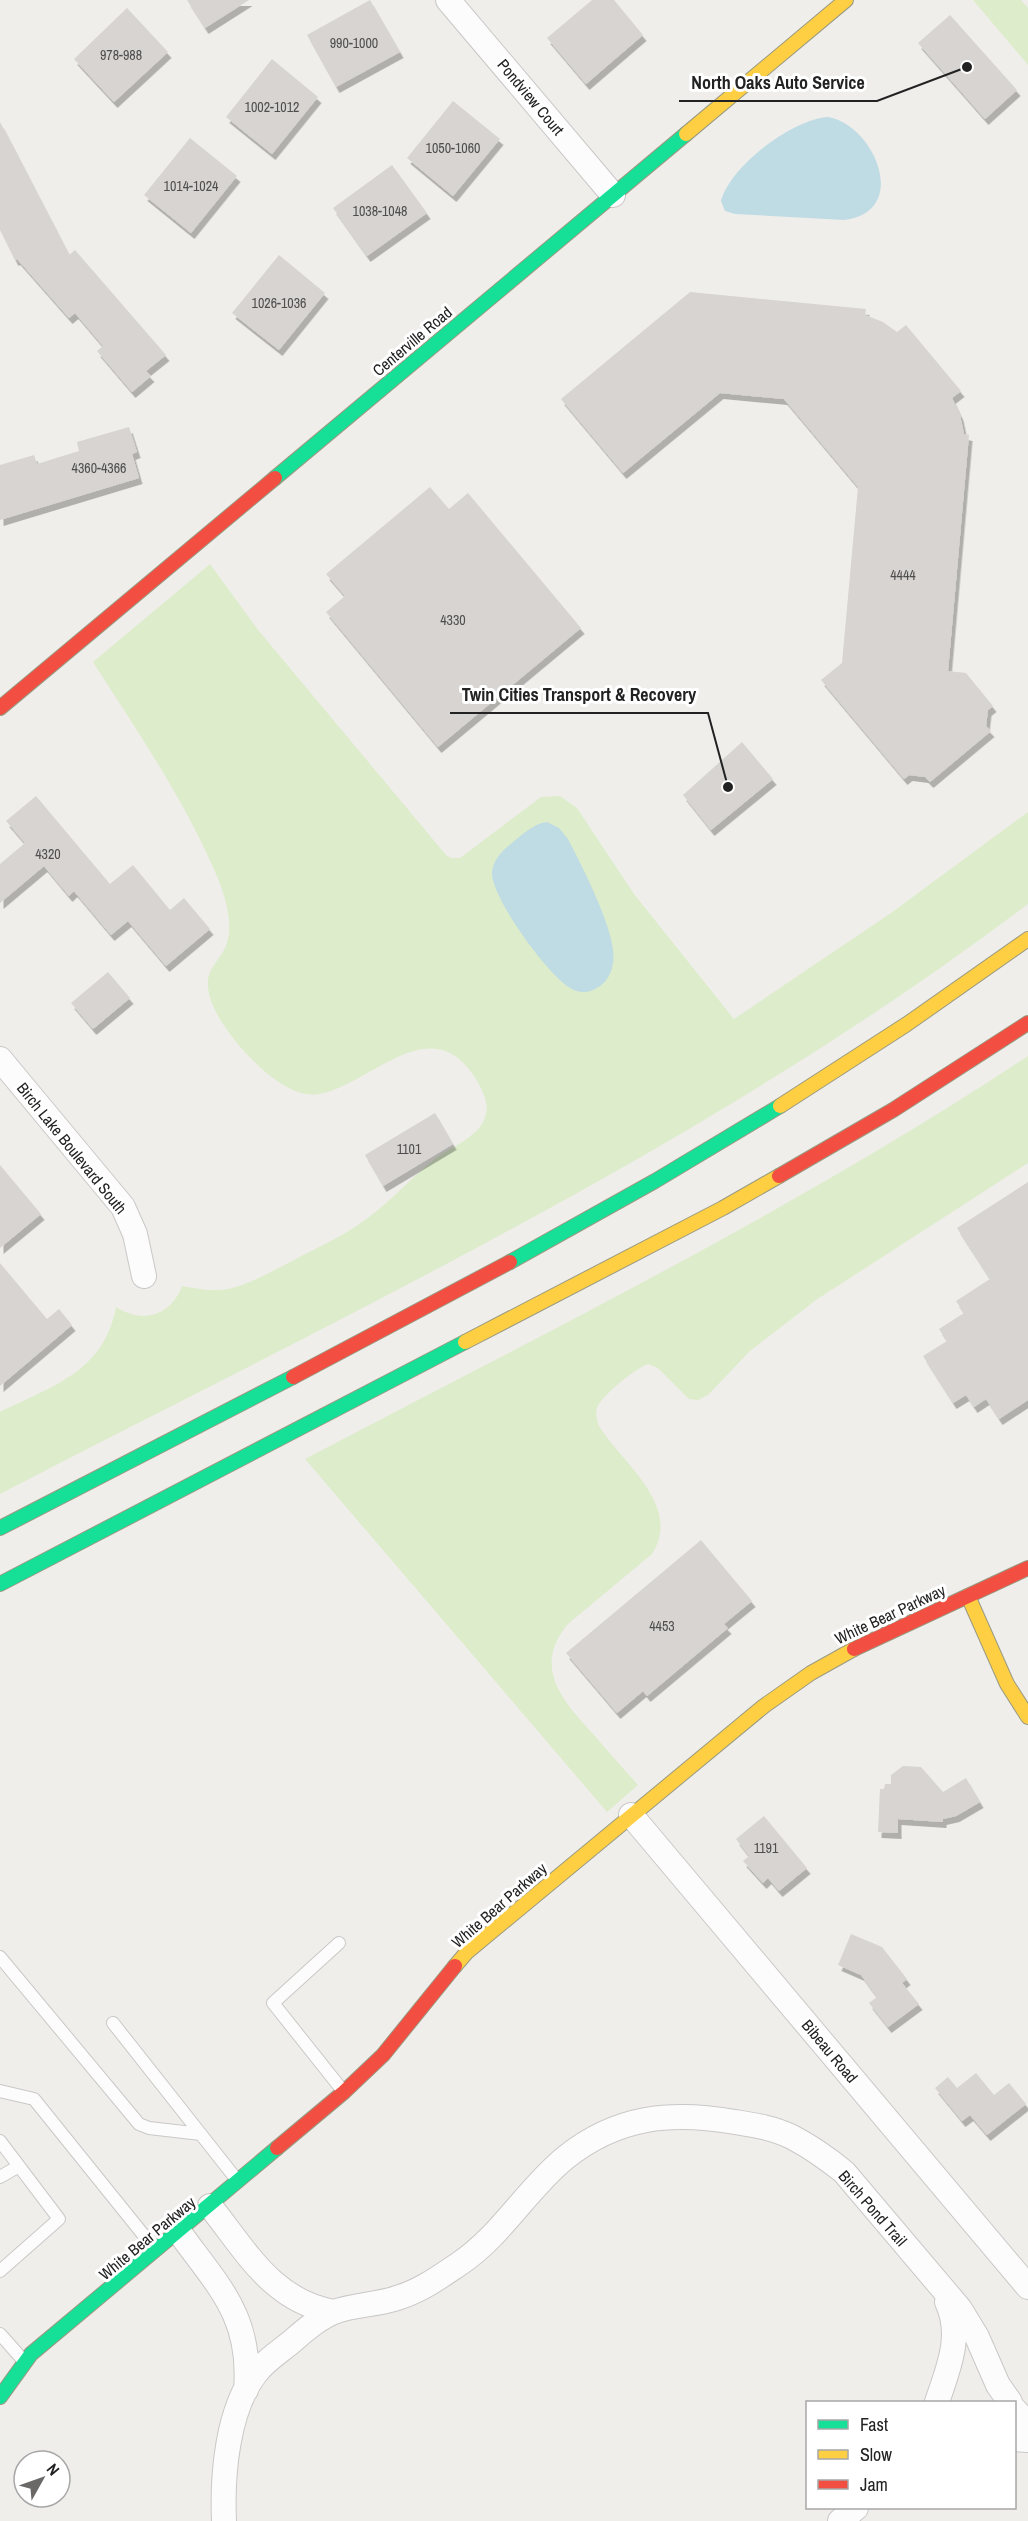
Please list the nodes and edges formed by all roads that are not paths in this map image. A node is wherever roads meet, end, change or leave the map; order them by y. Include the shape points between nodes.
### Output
1 (448, 0) edge
2 (846, 0) edge
3 (613, 195) junction
4 (0, 708) edge
5 (1028, 939) edge
6 (1028, 1023) edge
7 (0, 1059) edge
8 (144, 1276) dead end
9 (0, 1528) edge
10 (1028, 1568) edge
11 (0, 1584) edge
12 (968, 1596) junction
13 (1028, 1716) edge
14 (631, 1815) junction
15 (339, 1943) dead end
16 (0, 1957) edge
17 (113, 2023) dead end
18 (0, 2092) edge
19 (344, 2092) junction
20 (201, 2134) junction
21 (0, 2141) edge
22 (19, 2166) junction
23 (0, 2177) edge
24 (238, 2181) junction
25 (210, 2206) junction
26 (179, 2232) junction
27 (156, 2251) junction
28 (0, 2271) edge
29 (937, 2284) junction
30 (1028, 2288) edge
31 (334, 2312) junction
32 (0, 2334) edge
33 (24, 2361) junction
34 (246, 2390) junction
35 (0, 2397) edge
36 (938, 2401) edge
37 (1009, 2401) edge
38 (1016, 2411) edge
39 (1028, 2424) edge
40 (855, 2509) edge
41 (224, 2521) edge
42 (840, 2521) edge

1 - 3 street, Pondview Court
2 - 3 main road, Centerville Road
3 - 4 main road, Centerville Road
5 - 9 main road via 843,1066 615,1205
6 - 11 main road via 901,1105 732,1203
7 - 8 street, Birch Lake Boulevard South via 123,1208 138,1244
10 - 12 main road, White Bear Parkway
12 - 13 main road via 1007,1684
12 - 14 main road, White Bear Parkway via 859,1646 802,1679 750,1716
14 - 19 main road, White Bear Parkway via 466,1952 383,2055
14 - 30 street, Bibeau Road
15 - 19 lane via 273,2003
16 - 20 lane via 139,2124
17 - 20 lane
18 - 27 lane via 34,2099
19 - 24 main road, White Bear Parkway
20 - 24 lane
21 - 22 lane
22 - 23 lane
22 - 28 lane via 59,2219
24 - 25 main road, White Bear Parkway
25 - 26 main road, White Bear Parkway
25 - 31 street via 283,2292 303,2304
26 - 27 main road, White Bear Parkway
26 - 34 street via 236,2314 245,2340
27 - 33 main road, White Bear Parkway
29 - 31 street, Birch Pond Trail via 844,2172 821,2154 790,2136 763,2127 683,2115 618,2127 588,2141 564,2159 490,2238 433,2282 400,2297
29 - 36 street via 954,2322 954,2346
29 - 37 street, Birch Pond Trail via 960,2309
31 - 34 street via 262,2366
32 - 33 lane
33 - 35 main road, White Bear Parkway
34 - 41 street via 231,2433
38 - 39 street
40 - 42 street

